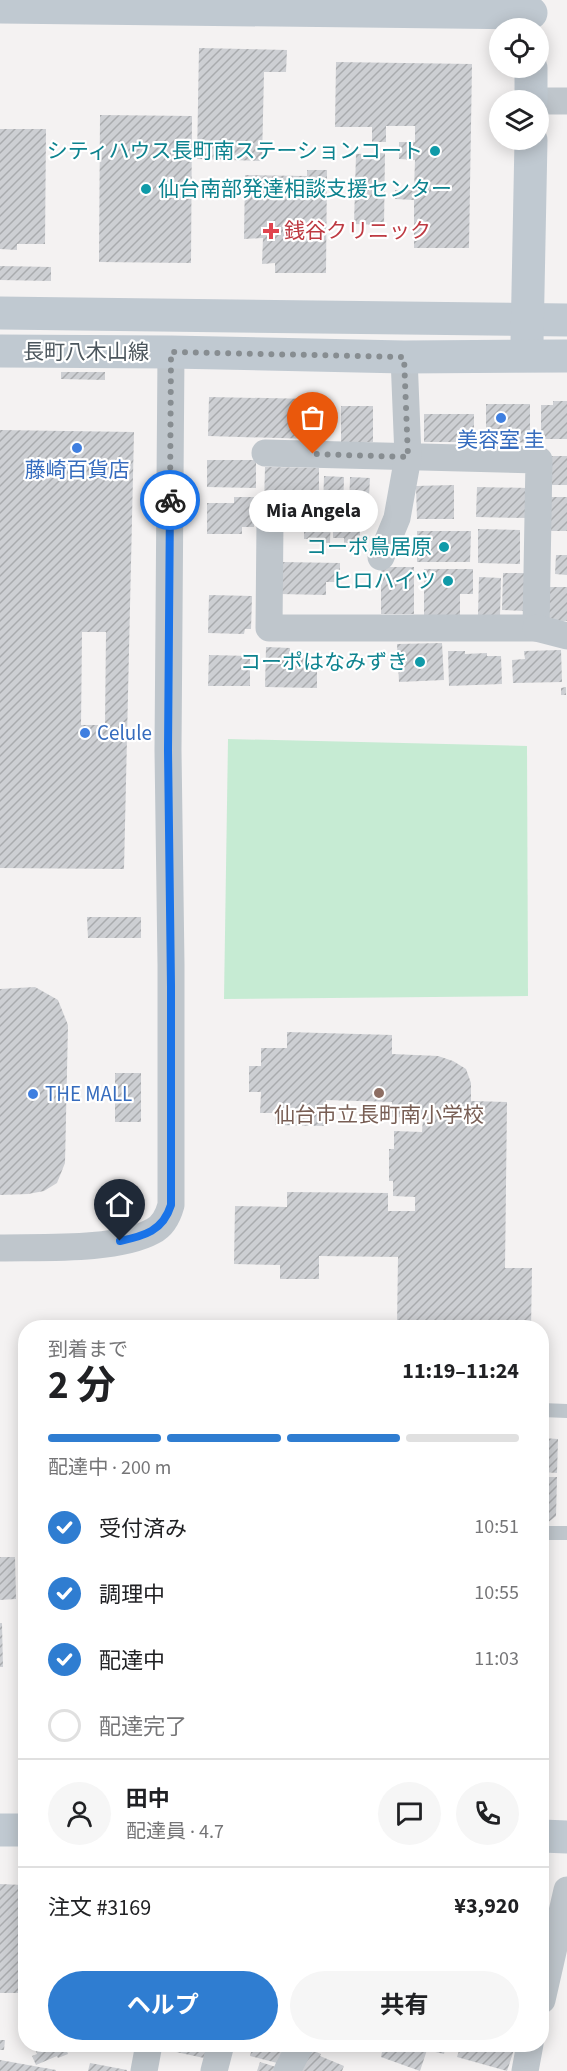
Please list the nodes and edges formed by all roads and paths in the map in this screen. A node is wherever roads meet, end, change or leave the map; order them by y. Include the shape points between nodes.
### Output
1 (321, 6) edge
2 (0, 7) edge
3 (532, 14) edge
4 (567, 100) edge
5 (549, 101) edge
6 (531, 150) edge
7 (0, 313) edge
8 (528, 319) junction
9 (567, 320) edge
10 (0, 351) edge
11 (171, 352) junction
12 (526, 356) junction
13 (567, 356) edge
14 (404, 357) junction
15 (265, 453) dead end
16 (408, 457) junction
17 (270, 520) dead end
18 (381, 557) dead end
19 (536, 628) junction
20 (567, 636) edge
21 (0, 1234) edge
22 (93, 1245) junction
23 (0, 1248) edge
24 (549, 1410) edge
25 (567, 1411) edge
26 (549, 1533) edge
27 (567, 1533) edge
28 (0, 1830) edge
29 (18, 1830) edge
30 (549, 1836) edge
31 (567, 1837) edge
32 (567, 1890) edge
33 (549, 1969) edge
34 (148, 2052) edge
35 (219, 2052) edge
36 (297, 2052) edge
37 (529, 2052) edge
38 (144, 2071) edge
39 (214, 2071) edge
40 (287, 2071) edge
41 (525, 2071) edge

1 - 2 street
1 - 3 street
4 - 5 street
6 - 8 street
7 - 8 street
8 - 9 street
8 - 12 street
10 - 11 street, 長町八木山線
11 - 14 street, 長町八木山線
11 - 22 street via 171,1205 164,1222 155,1230 141,1237
12 - 13 street, 長町八木山線
12 - 14 street, 長町八木山線
14 - 16 street
15 - 16 street
16 - 18 street via 397,518
16 - 19 street via 539,460
17 - 19 street via 269,628
19 - 20 street
21 - 22 street
22 - 23 street
24 - 25 lane
26 - 27 lane
28 - 29 street
30 - 31 street
32 - 33 street
34 - 38 street
35 - 39 street
36 - 40 street
37 - 41 street

